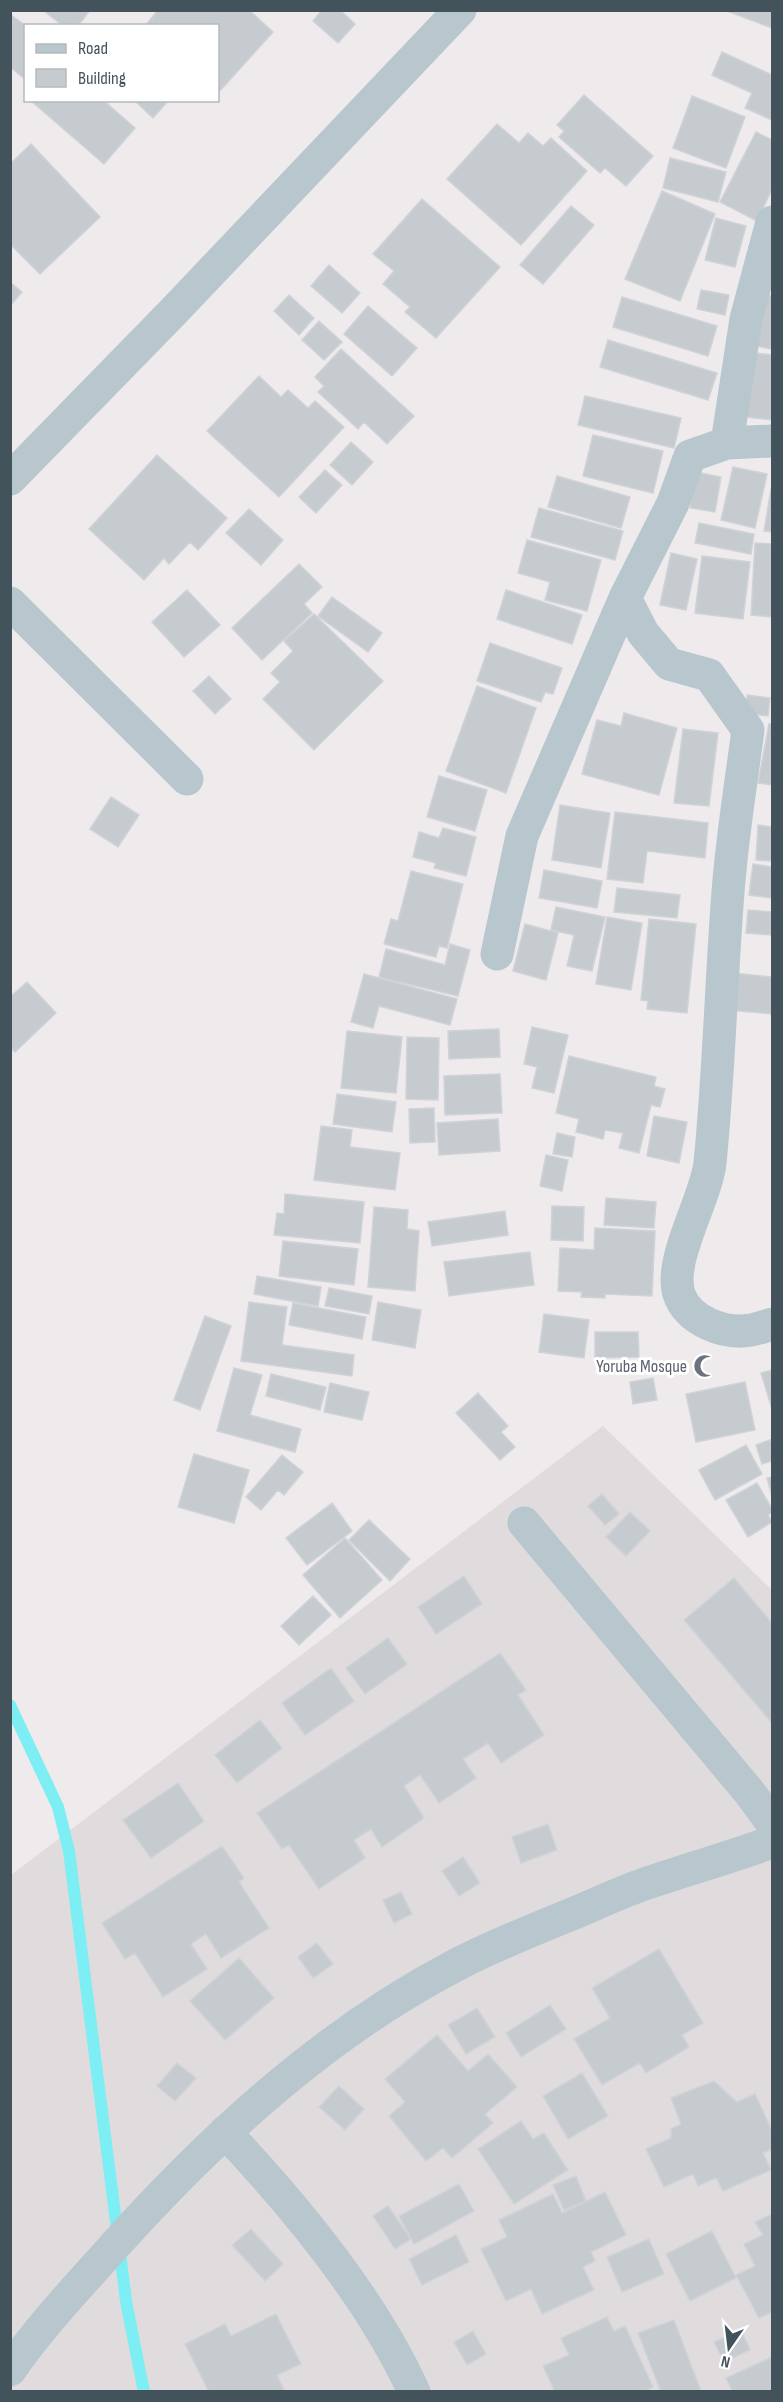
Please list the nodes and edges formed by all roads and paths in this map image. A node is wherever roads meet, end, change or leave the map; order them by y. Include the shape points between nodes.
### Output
1 (460, 10) edge
2 (772, 222) edge
3 (772, 441) edge
4 (727, 443) junction
5 (10, 479) edge
6 (625, 598) junction
7 (10, 603) edge
8 (187, 779) dead end
9 (497, 954) dead end
10 (772, 1324) edge
11 (524, 1523) dead end
12 (772, 1823) edge
13 (772, 1842) edge
14 (225, 2132) junction
15 (10, 2370) edge
16 (414, 2391) edge

1 - 5 street
2 - 4 street via 746,318
3 - 4 street
4 - 6 street via 690,456 673,503
6 - 9 street via 522,836
6 - 10 street via 643,633 669,664 709,675 748,730 728,890 710,1167 677,1282 685,1307 700,1320 731,1331 750,1331
7 - 8 street
11 - 12 street
13 - 14 street via 640,1886 459,1963 403,1994 338,2038
14 - 15 street via 131,2228
14 - 16 street via 325,2248 404,2368

